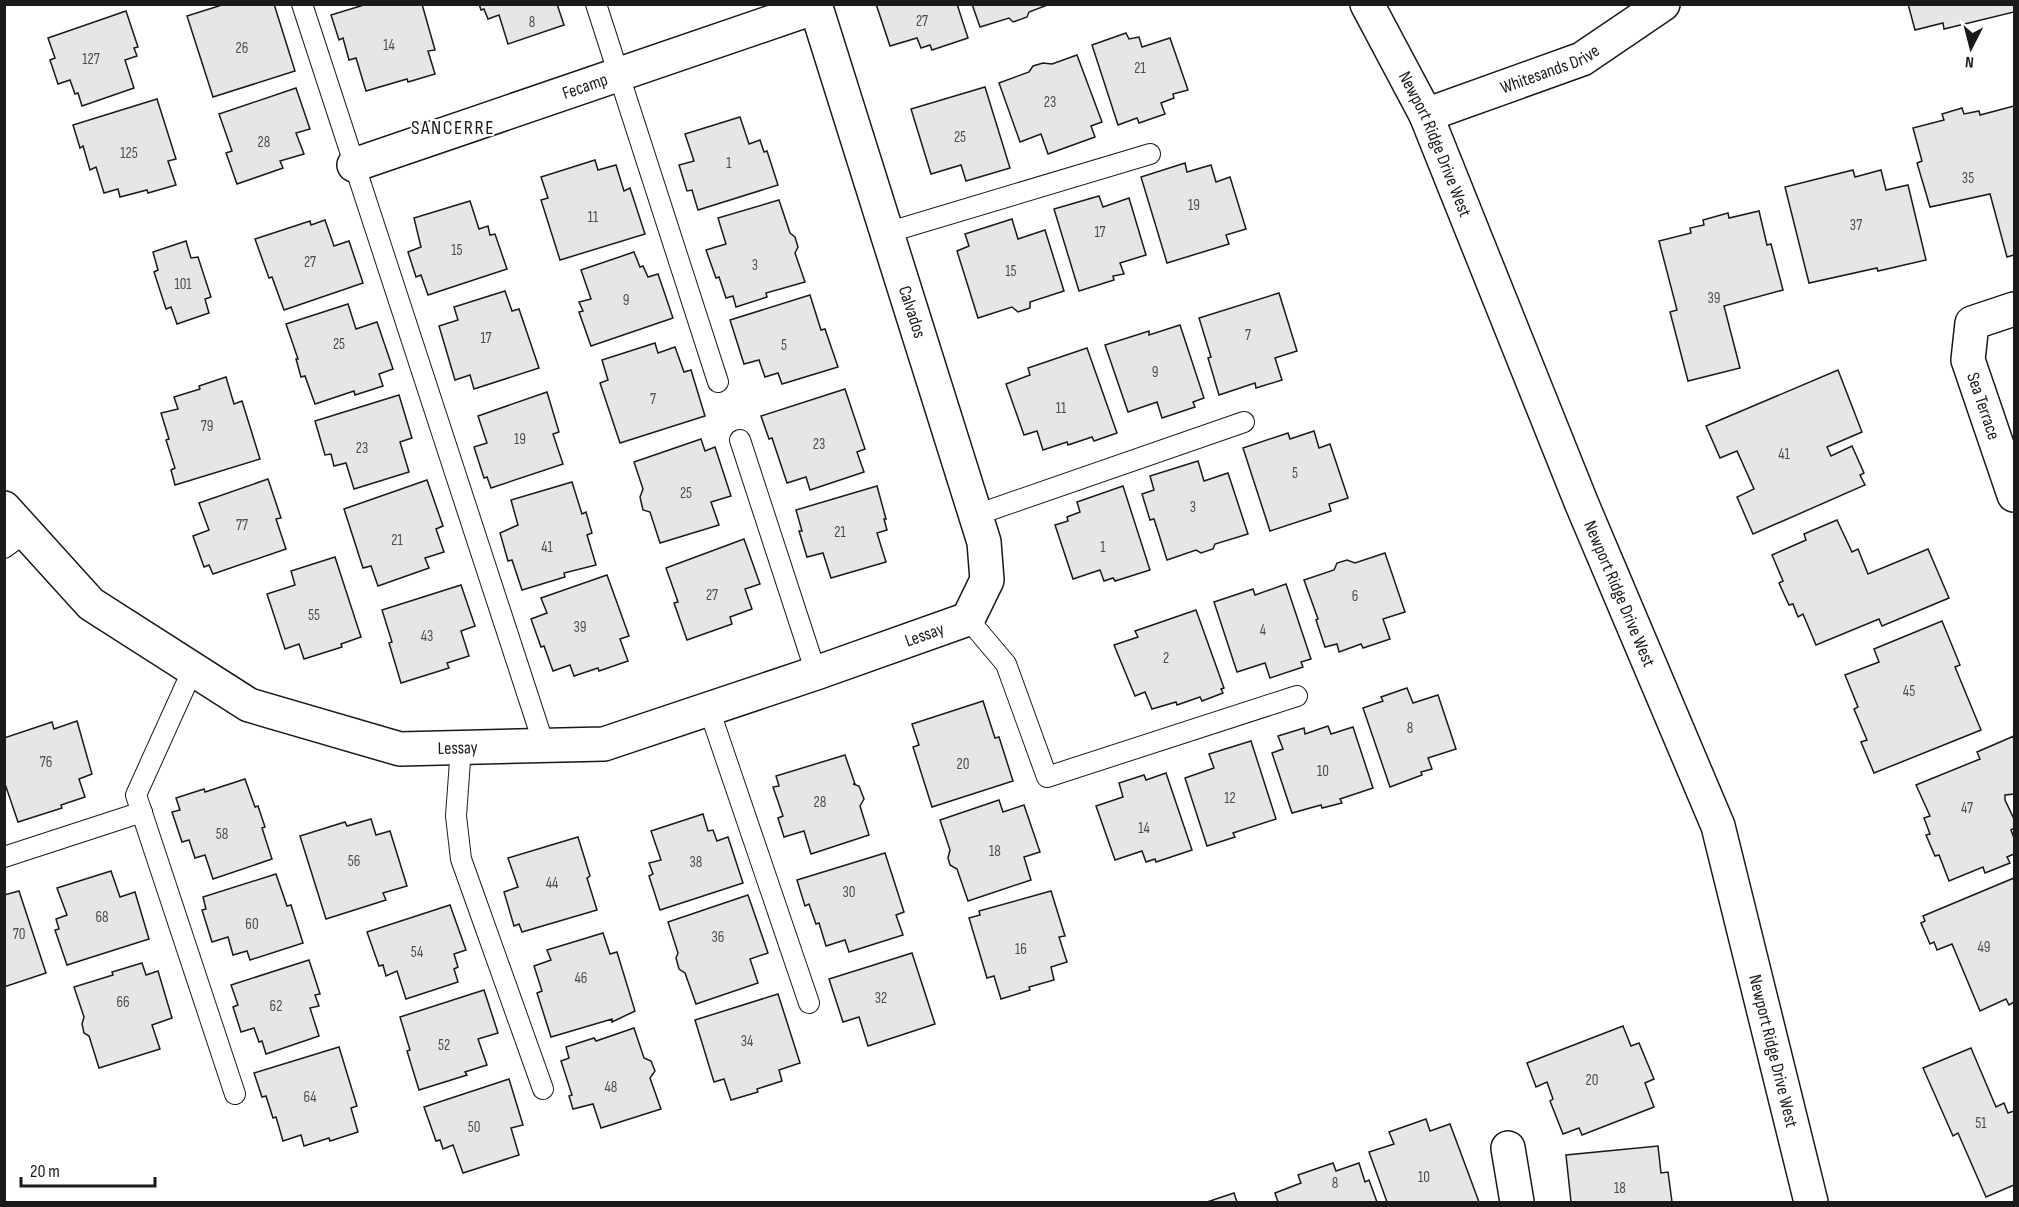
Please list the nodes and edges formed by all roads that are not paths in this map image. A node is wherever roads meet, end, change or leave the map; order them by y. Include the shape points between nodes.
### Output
1 (302, 4) edge
2 (596, 4) edge
3 (1367, 4) edge
4 (1663, 4) edge
5 (815, 6) edge
6 (617, 75) junction
7 (1426, 115) junction
8 (1150, 154) dead end
9 (354, 165) junction
10 (886, 233) junction
11 (2014, 309) edge
12 (718, 382) dead end
13 (1244, 422) dead end
14 (740, 440) dead end
15 (2014, 495) edge
16 (976, 515) junction
17 (12, 529) edge
18 (968, 620) junction
19 (193, 669) junction
20 (816, 674) junction
21 (1297, 696) dead end
22 (710, 709) junction
23 (544, 745) junction
24 (461, 747) junction
25 (142, 812) junction
26 (4, 857) edge
27 (809, 1003) dead end
28 (543, 1089) dead end
29 (235, 1094) dead end
30 (1508, 1148) dead end
31 (1517, 1203) edge
32 (1810, 1203) edge

1 - 9 lane
2 - 6 lane
3 - 7 street, Newport Ridge Drive West
4 - 7 street, Whitesands Drive via 1582,59
5 - 6 street, Fecamp
5 - 10 street, Calvados
6 - 9 street, Fecamp
6 - 12 lane
7 - 32 street, Newport Ridge Drive West via 1581,502 1718,825
8 - 10 lane
9 - 23 lane
10 - 16 street, Calvados
11 - 15 street, Sea Terrace via 1972,323 1968,360
13 - 16 lane
14 - 20 lane
16 - 18 street, Calvados via 984,542 987,580
17 - 19 street, Lessay via 92,604
18 - 20 street, Lessay
18 - 21 lane via 1006,664 1047,777
19 - 24 street, Lessay via 249,705 400,749
19 - 25 lane via 136,795
20 - 22 street, Lessay
22 - 23 street, Lessay via 604,744
22 - 27 lane
23 - 24 street, Lessay
24 - 28 lane via 456,816 461,859
25 - 26 lane
25 - 29 lane
30 - 31 street

